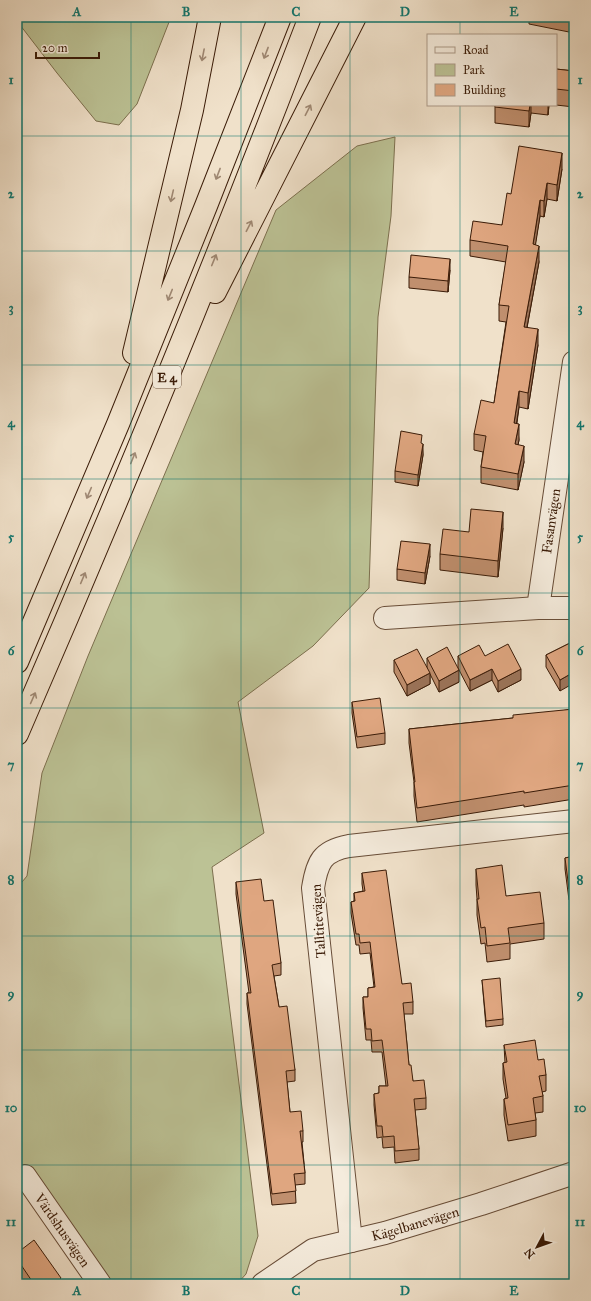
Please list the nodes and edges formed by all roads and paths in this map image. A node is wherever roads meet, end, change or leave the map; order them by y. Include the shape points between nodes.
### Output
1 (210, 17) edge
2 (280, 17) edge
3 (310, 17) edge
4 (355, 17) edge
5 (574, 362) edge
6 (118, 424) junction
7 (143, 436) junction
8 (538, 608) junction
9 (574, 608) edge
10 (385, 618) dead end
11 (17, 662) edge
12 (17, 734) edge
13 (574, 821) edge
14 (574, 1173) edge
15 (25, 1176) dead end
16 (351, 1241) junction
17 (100, 1284) edge
18 (263, 1284) edge

1 -> 6 highway via 192,110
2 -> 6 highway, E 4
7 -> 3 highway, E 4
7 -> 4 highway
5 - 8 street, Fasanvägen
6 -> 11 highway, E 4
12 -> 7 highway, E 4
8 - 9 street
8 - 10 street
13 - 16 street, Talltitevägen via 337,848 326,854 320,864 314,888
14 - 16 street, Kägelbanevägen via 481,1204
15 - 17 street, Värdshusvägen
16 - 18 street, Kägelbanevägen via 313,1250

